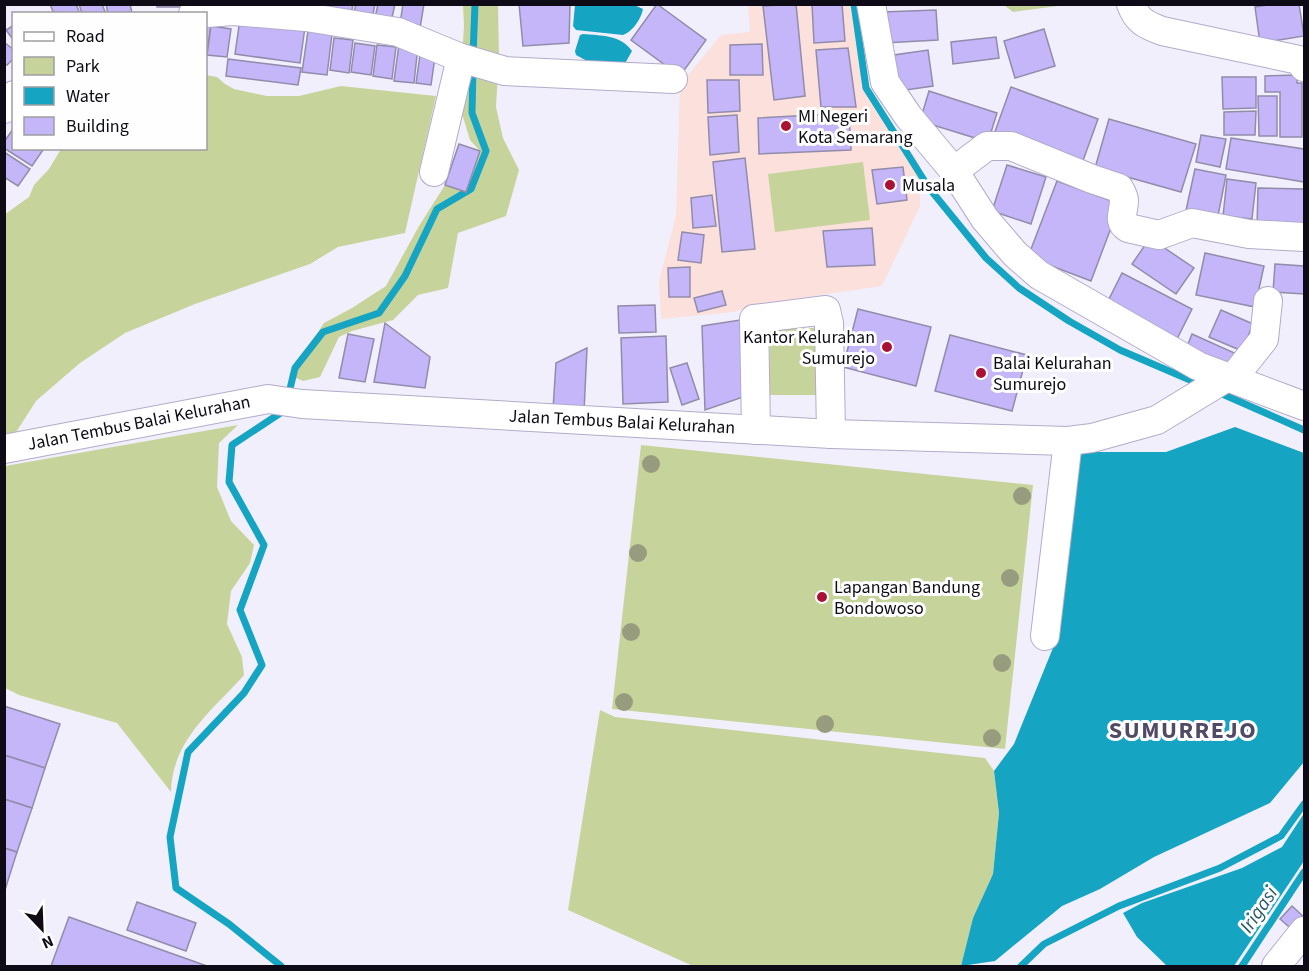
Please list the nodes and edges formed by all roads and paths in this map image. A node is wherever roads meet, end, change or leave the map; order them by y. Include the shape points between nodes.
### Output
1 (871, 4) edge
2 (1131, 4) edge
3 (207, 13) edge
4 (461, 58) junction
5 (1304, 63) edge
6 (673, 80) dead end
7 (954, 171) junction
8 (434, 172) dead end
9 (1305, 237) edge
10 (1268, 301) dead end
11 (1231, 377) junction
12 (1305, 406) edge
13 (756, 430) junction
14 (831, 434) junction
15 (1068, 441) junction
16 (4, 448) edge
17 (1045, 636) dead end
18 (1305, 931) edge
19 (1276, 966) edge

1 - 7 street via 885,82
2 - 5 street via 1138,20 1162,31
3 - 4 street via 233,11 306,17 398,32
4 - 6 street via 505,71
4 - 8 street
7 - 9 street via 987,146 1011,146 1119,188 1125,200 1121,220 1128,228 1159,235 1192,223 1249,234
7 - 11 street via 985,219 1039,275 1198,366
10 - 11 street, Jalan Tembus Balai Kelurahan via 1264,339
11 - 12 street
11 - 15 street, Jalan Tembus Balai Kelurahan via 1157,420
13 - 14 street, Jalan Tembus Balai Kelurahan
13 - 14 street via 754,319 826,310
13 - 16 street, Jalan Tembus Balai Kelurahan via 268,399
14 - 15 street, Jalan Tembus Balai Kelurahan
15 - 17 street
18 - 19 street

